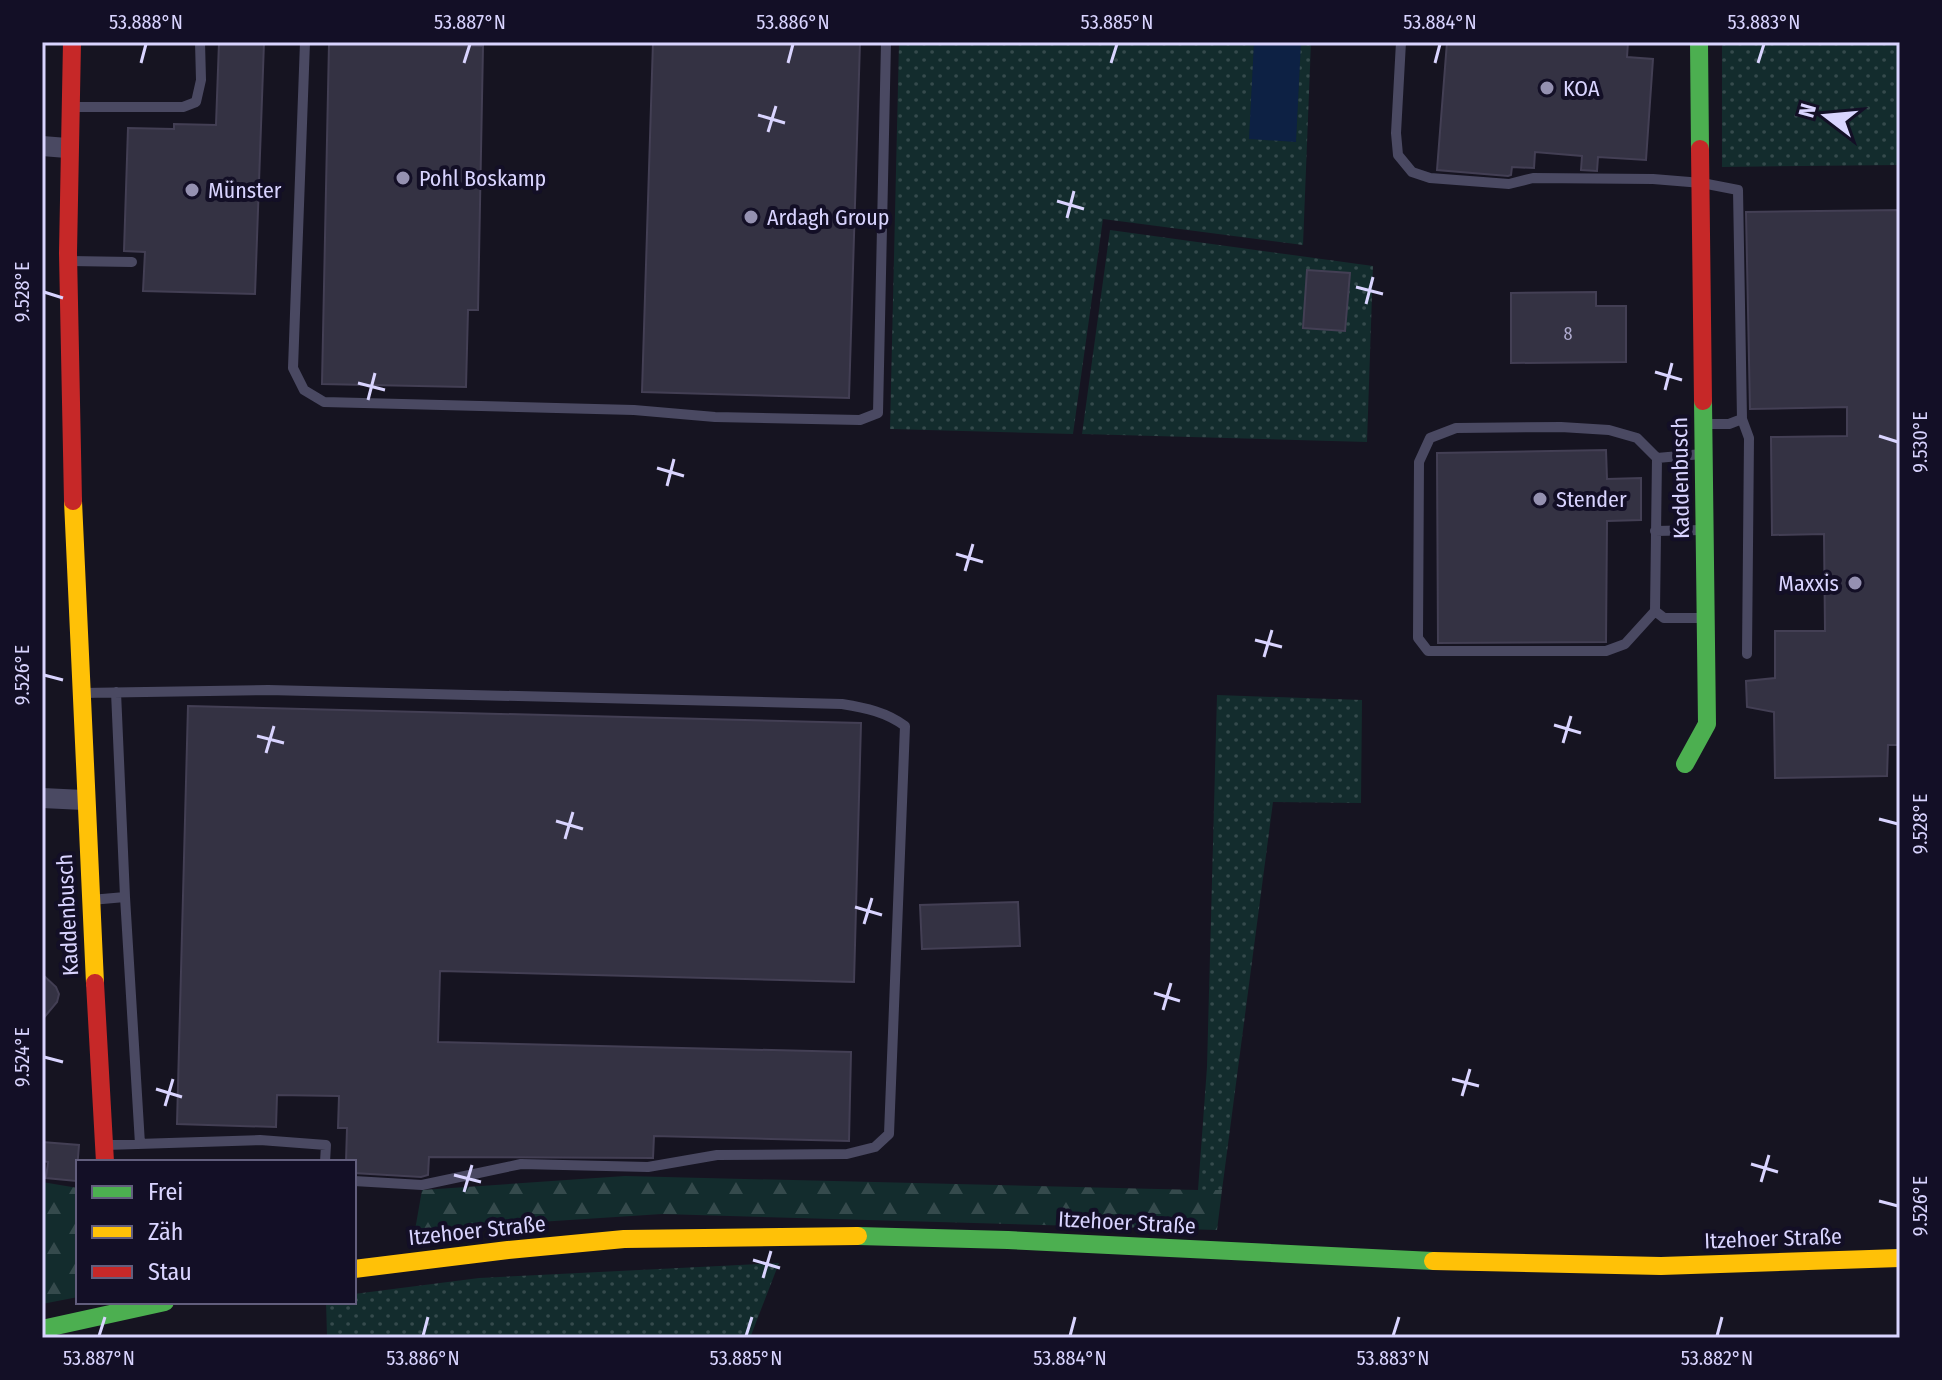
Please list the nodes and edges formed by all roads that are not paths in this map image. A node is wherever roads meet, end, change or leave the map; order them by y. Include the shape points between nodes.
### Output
1 (72, 42) edge
2 (200, 42) edge
3 (305, 42) edge
4 (886, 42) edge
5 (1401, 42) edge
6 (1699, 42) edge
7 (69, 107) junction
8 (42, 146) edge
9 (67, 148) junction
10 (1702, 183) junction
11 (68, 261) junction
12 (132, 262) dead end
13 (1742, 419) junction
14 (1704, 424) junction
15 (1704, 454) junction
16 (1657, 458) junction
17 (1705, 530) junction
18 (1655, 531) junction
19 (1655, 611) junction
20 (1706, 618) junction
21 (1747, 654) dead end
22 (116, 692) junction
23 (80, 693) junction
24 (1685, 764) dead end
25 (42, 798) edge
26 (84, 800) junction
27 (125, 897) junction
28 (90, 900) junction
29 (140, 1144) junction
30 (104, 1153) edge
31 (325, 1160) edge
32 (356, 1181) edge
33 (1900, 1258) edge
34 (356, 1269) edge
35 (145, 1304) edge
36 (115, 1307) edge
37 (42, 1329) edge

1 - 7 street, Kaddenbusch
2 - 7 lane via 196,102 183,107
3 - 4 lane via 293,368 304,390 324,402 860,420 878,413
5 - 10 lane via 1396,133 1398,155 1412,172 1509,184 1533,178
6 - 10 street, Kaddenbusch
7 - 9 street, Kaddenbusch
8 - 9 street
9 - 11 street, Kaddenbusch
10 - 13 lane via 1738,190
10 - 14 street, Kaddenbusch
11 - 12 lane
11 - 23 street, Kaddenbusch
13 - 14 lane
13 - 21 lane via 1749,438
14 - 15 street, Kaddenbusch
15 - 16 lane
15 - 17 street, Kaddenbusch
16 - 18 lane
16 - 19 lane via 1637,438 1609,430 1456,428 1430,438 1419,462 1418,638 1428,651 1606,651 1625,644
17 - 18 lane
17 - 20 street, Kaddenbusch
18 - 19 lane
19 - 20 lane via 1664,618
20 - 24 street, Kaddenbusch via 1707,724
22 - 23 lane
22 - 27 lane
22 - 32 lane via 268,690 842,704 870,708 905,726 889,1134 875,1147 847,1154 717,1155 648,1167 521,1164 422,1185
23 - 26 street, Kaddenbusch
25 - 26 street
26 - 28 street, Kaddenbusch
27 - 28 lane
27 - 29 lane
28 - 30 street, Kaddenbusch
29 - 30 lane
29 - 31 lane via 260,1140 326,1145
33 - 34 street, Itzehoer Straße via 1583,1266 974,1238 768,1236 662,1237 496,1250
35 - 36 street
36 - 37 street

